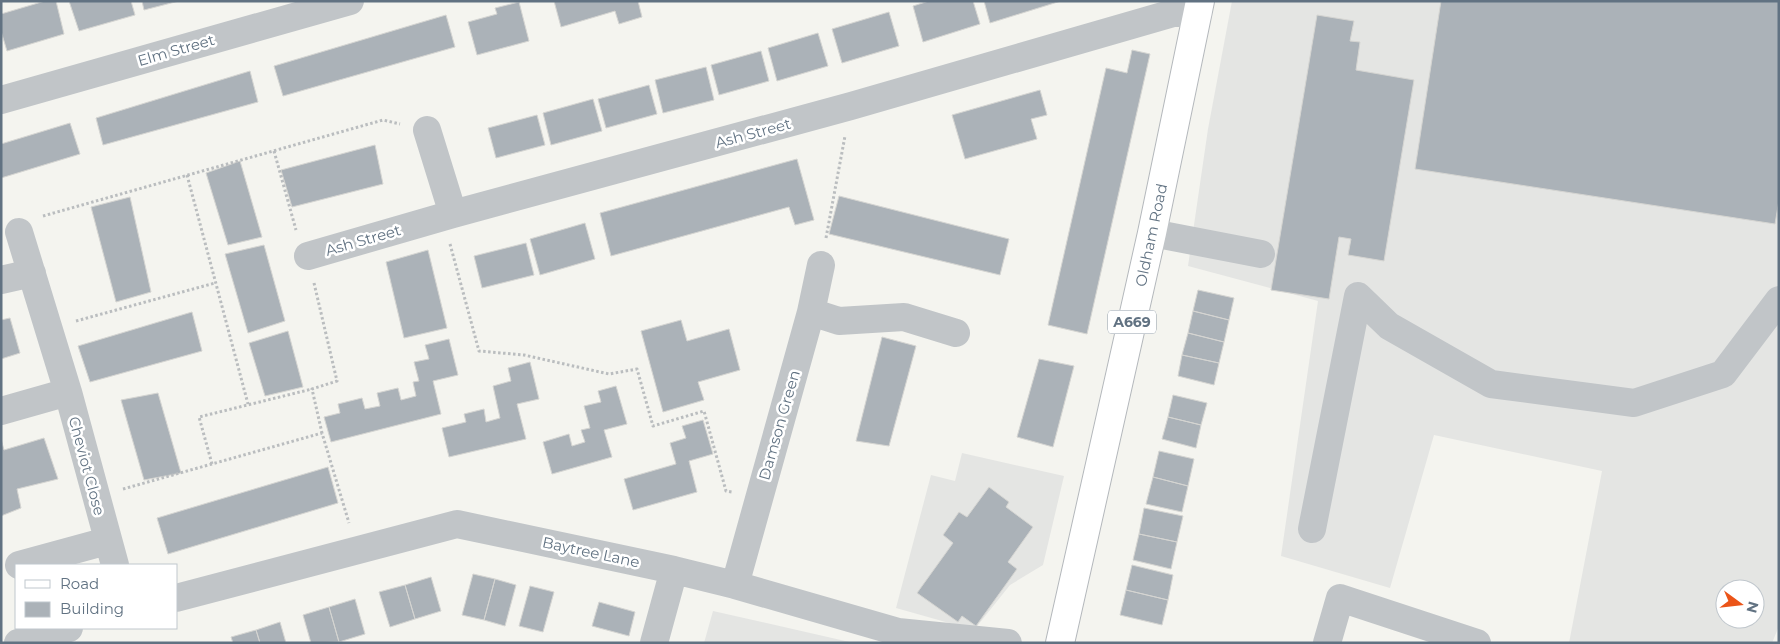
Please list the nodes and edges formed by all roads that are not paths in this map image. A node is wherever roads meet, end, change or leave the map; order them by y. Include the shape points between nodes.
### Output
1 (350, 1) edge
2 (1199, 7) edge
3 (1, 100) edge
4 (427, 130) road end
5 (448, 215) junction
6 (19, 232) road end
7 (1152, 233) junction
8 (1261, 254) dead end
9 (308, 256) road end
10 (821, 265) road end
11 (32, 273) junction
12 (1, 280) edge
13 (1779, 300) edge
14 (811, 312) junction
15 (956, 333) dead end
16 (68, 392) junction
17 (1, 412) edge
18 (1312, 529) dead end
19 (111, 553) edge
20 (34, 564) edge
21 (674, 570) junction
22 (735, 585) junction
23 (178, 597) edge
24 (66, 629) edge
25 (18, 643) edge
26 (654, 643) edge
27 (1008, 643) edge
28 (1060, 643) edge
29 (1326, 643) edge
30 (1476, 643) edge

1 - 3 street, Elm Street
2 - 5 street, Ash Street via 851,106
2 - 7 main road, Oldham Road / A669
4 - 5 street
5 - 9 street, Ash Street
6 - 11 street, Cheviot Close
7 - 8 street
7 - 28 main road, Oldham Road / A669
10 - 14 street, Damson Green
11 - 12 street
11 - 16 street, Cheviot Close
13 - 18 street via 1723,374 1634,403 1491,384 1389,326 1358,296
14 - 15 street via 839,321 904,317
14 - 22 street, Damson Green
16 - 17 street
16 - 19 street, Cheviot Close
19 - 20 street, Cheviot Close
21 - 22 street, Baytree Lane
21 - 23 street, Baytree Lane via 456,524
21 - 26 street
22 - 27 street, Baytree Lane via 898,632
24 - 25 street
29 - 30 street via 1340,598

